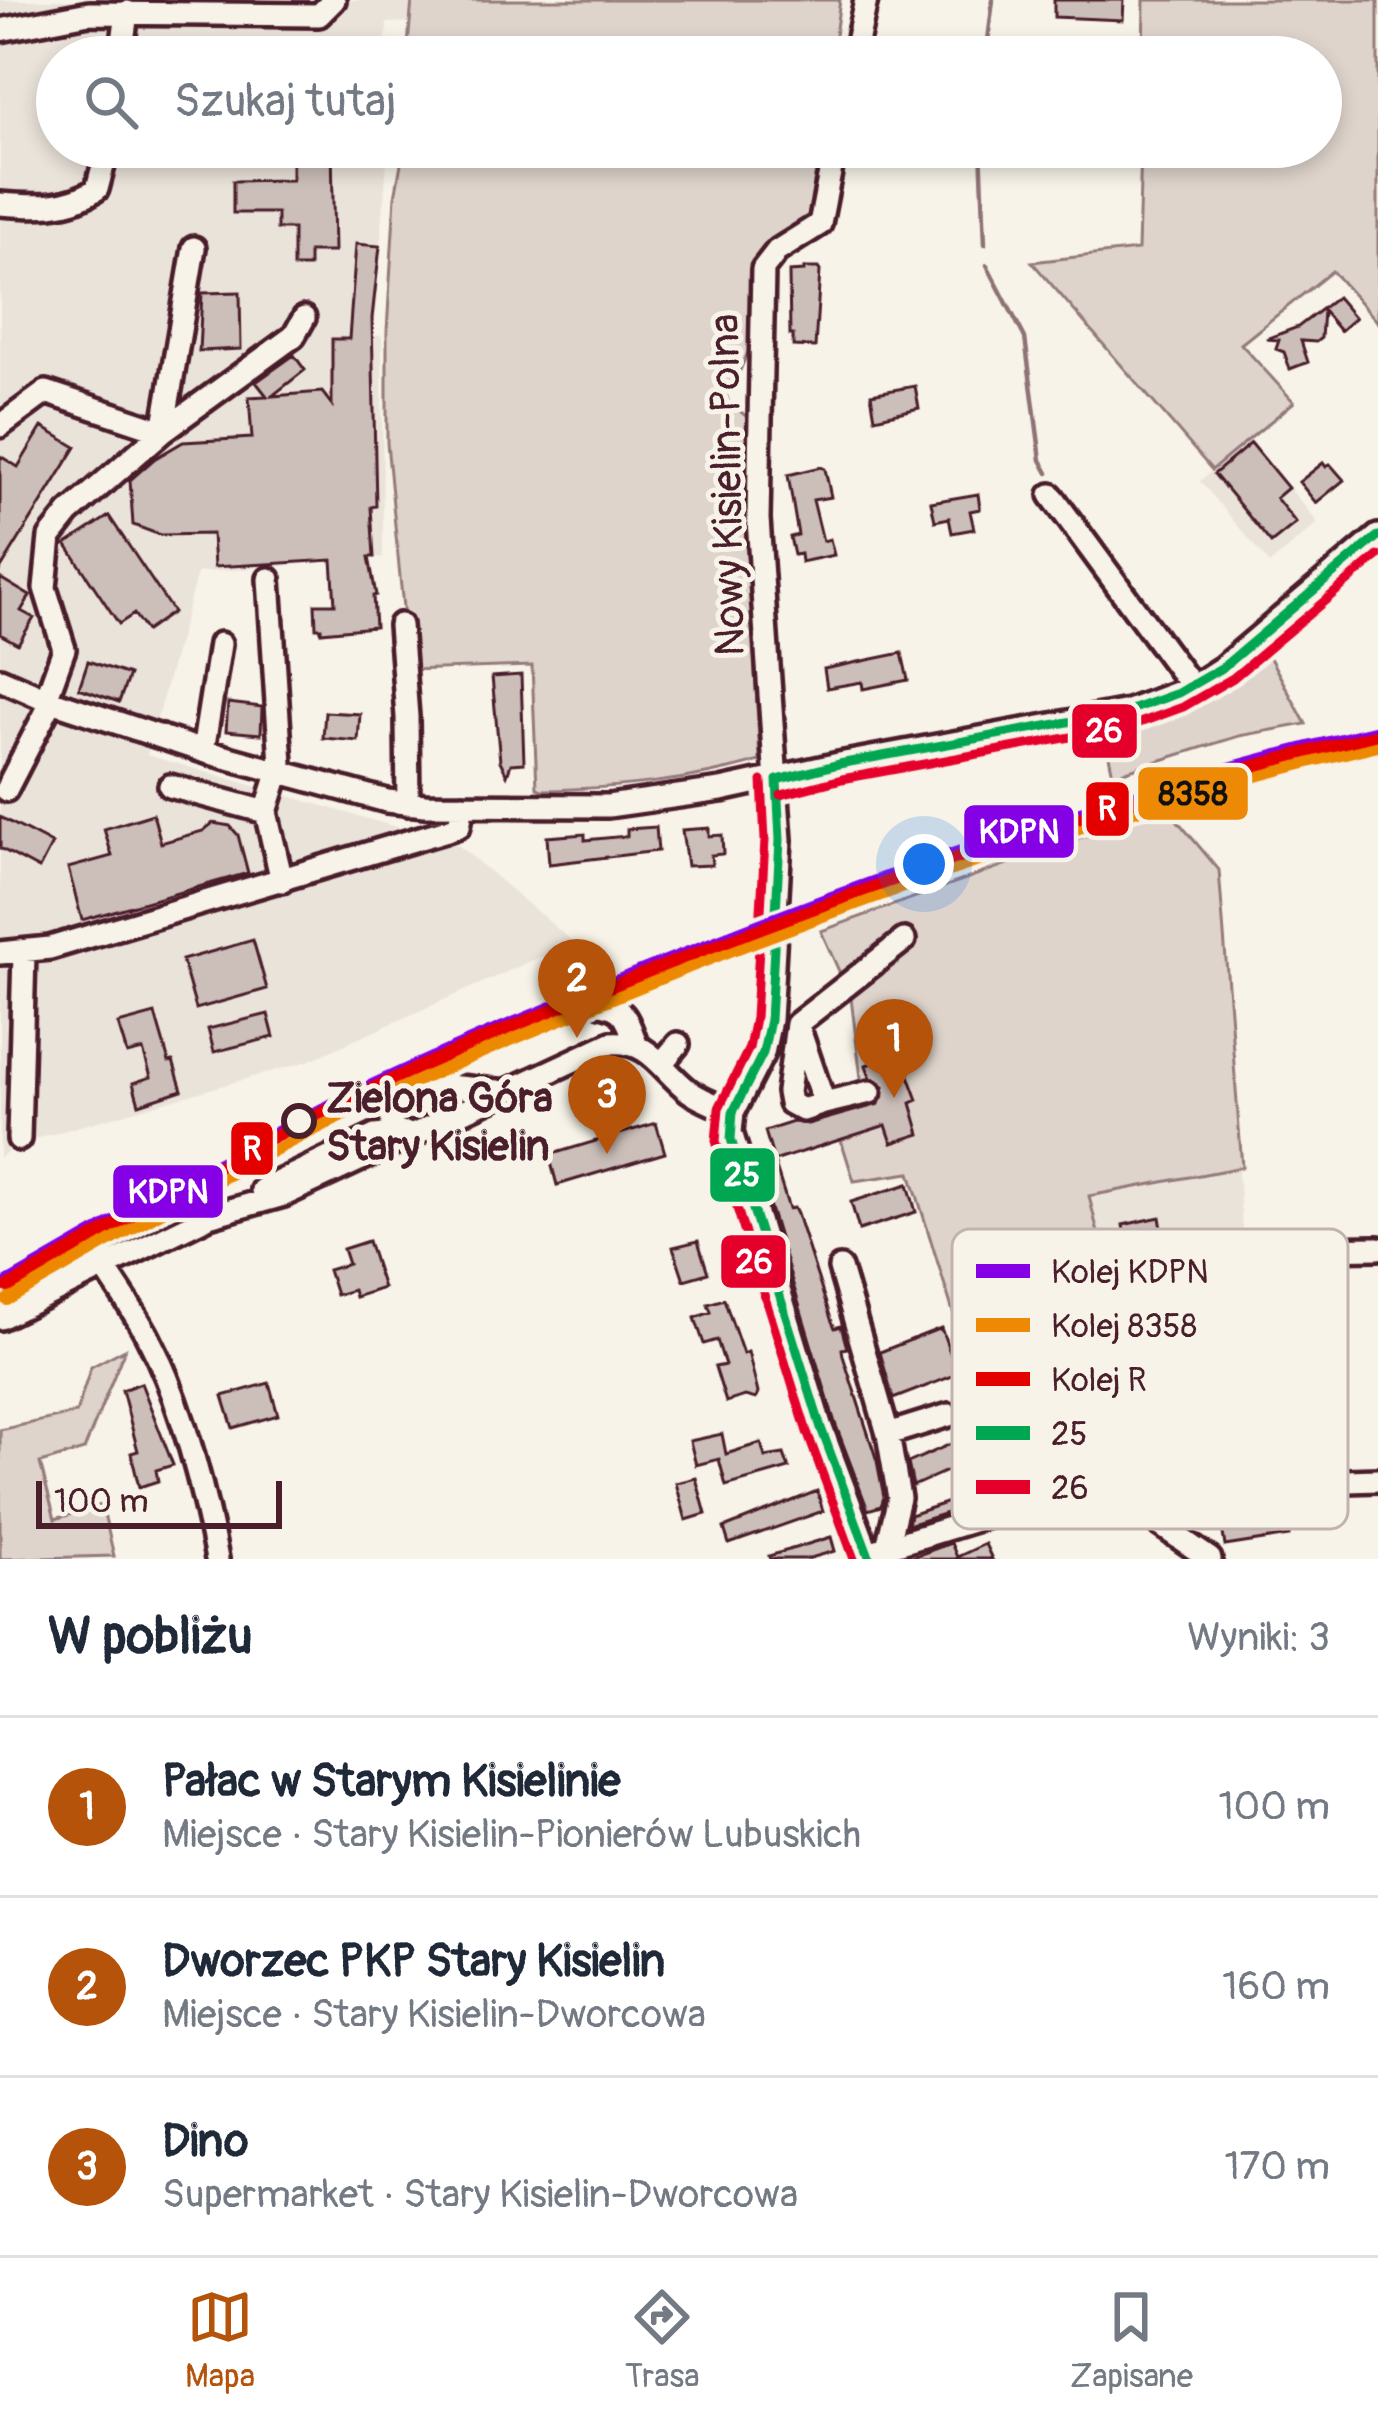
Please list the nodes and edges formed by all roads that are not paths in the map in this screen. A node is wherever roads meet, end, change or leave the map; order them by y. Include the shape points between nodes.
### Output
1 (334, 0) edge
2 (866, 0) edge
3 (174, 6) edge
4 (203, 6) edge
5 (88, 7) edge
6 (127, 12) junction
7 (0, 30) edge
8 (124, 36) edge
9 (858, 36) edge
10 (102, 168) edge
11 (832, 168) edge
12 (0, 204) edge
13 (194, 248) dead end
14 (304, 317) dead end
15 (0, 426) edge
16 (163, 431) junction
17 (1051, 495) dead end
18 (1378, 536) edge
19 (269, 579) dead end
20 (400, 625) dead end
21 (220, 644) dead end
22 (0, 679) edge
23 (1192, 687) junction
24 (49, 700) junction
25 (203, 751) junction
26 (278, 772) junction
27 (777, 780) junction
28 (170, 786) dead end
29 (7, 790) dead end
30 (408, 805) junction
31 (463, 805) junction
32 (266, 812) junction
33 (282, 881) junction
34 (904, 940) dead end
35 (0, 953) edge
36 (24, 953) junction
37 (601, 1004) dead end
38 (770, 1021) junction
39 (797, 1024) junction
40 (636, 1044) junction
41 (678, 1044) dead end
42 (661, 1064) junction
43 (504, 1091) junction
44 (870, 1092) dead end
45 (824, 1103) junction
46 (733, 1112) junction
47 (418, 1132) junction
48 (393, 1134) junction
49 (19, 1139) dead end
50 (209, 1216) junction
51 (1348, 1248) edge
52 (1378, 1248) edge
53 (104, 1265) junction
54 (840, 1268) dead end
55 (0, 1318) edge
56 (949, 1414) dead end
57 (888, 1434) junction
58 (1378, 1480) edge
59 (1348, 1481) edge
60 (952, 1528) edge
61 (1166, 1529) edge
62 (875, 1553) edge
63 (217, 1559) edge
64 (1210, 1559) edge

1 - 4 street via 319,15
2 - 9 street
3 - 4 street
3 - 6 street
5 - 6 street
5 - 7 street
6 - 8 street
10 - 12 street via 97,188 78,201
11 - 27 street, Nowy Kisielin-Polna via 820,224 777,250 763,269 758,518
13 - 16 street
14 - 16 street via 294,336
15 - 16 street via 46,392
16 - 24 street via 50,537 45,588 64,649
17 - 23 street
18 - 23 street
19 - 26 street
20 - 30 street
21 - 25 street
22 - 24 street
23 - 27 street via 1128,711
24 - 25 street
24 - 29 street
25 - 26 street
26 - 30 street
26 - 32 street
27 - 31 street via 608,806
27 - 38 street
28 - 32 street
30 - 31 street
31 - 33 street via 459,826
32 - 33 street
33 - 36 street
34 - 39 street
35 - 36 street
36 - 49 street
37 - 40 street via 625,1014
38 - 39 street
38 - 46 street
39 - 45 street
39 - 45 street via 790,1103
40 - 42 street
40 - 43 street via 594,1049
41 - 42 street
42 - 46 street via 694,1095
43 - 47 street
43 - 48 street via 412,1089 391,1110
44 - 45 street
46 - 62 street via 731,1139 821,1428
47 - 48 street
47 - 50 street via 284,1195
48 - 50 street
50 - 53 street
51 - 52 street
53 - 55 street
53 - 63 street via 149,1339
54 - 57 street
56 - 57 street
57 - 62 street via 899,1498
58 - 59 street
60 - 62 street
61 - 64 street

